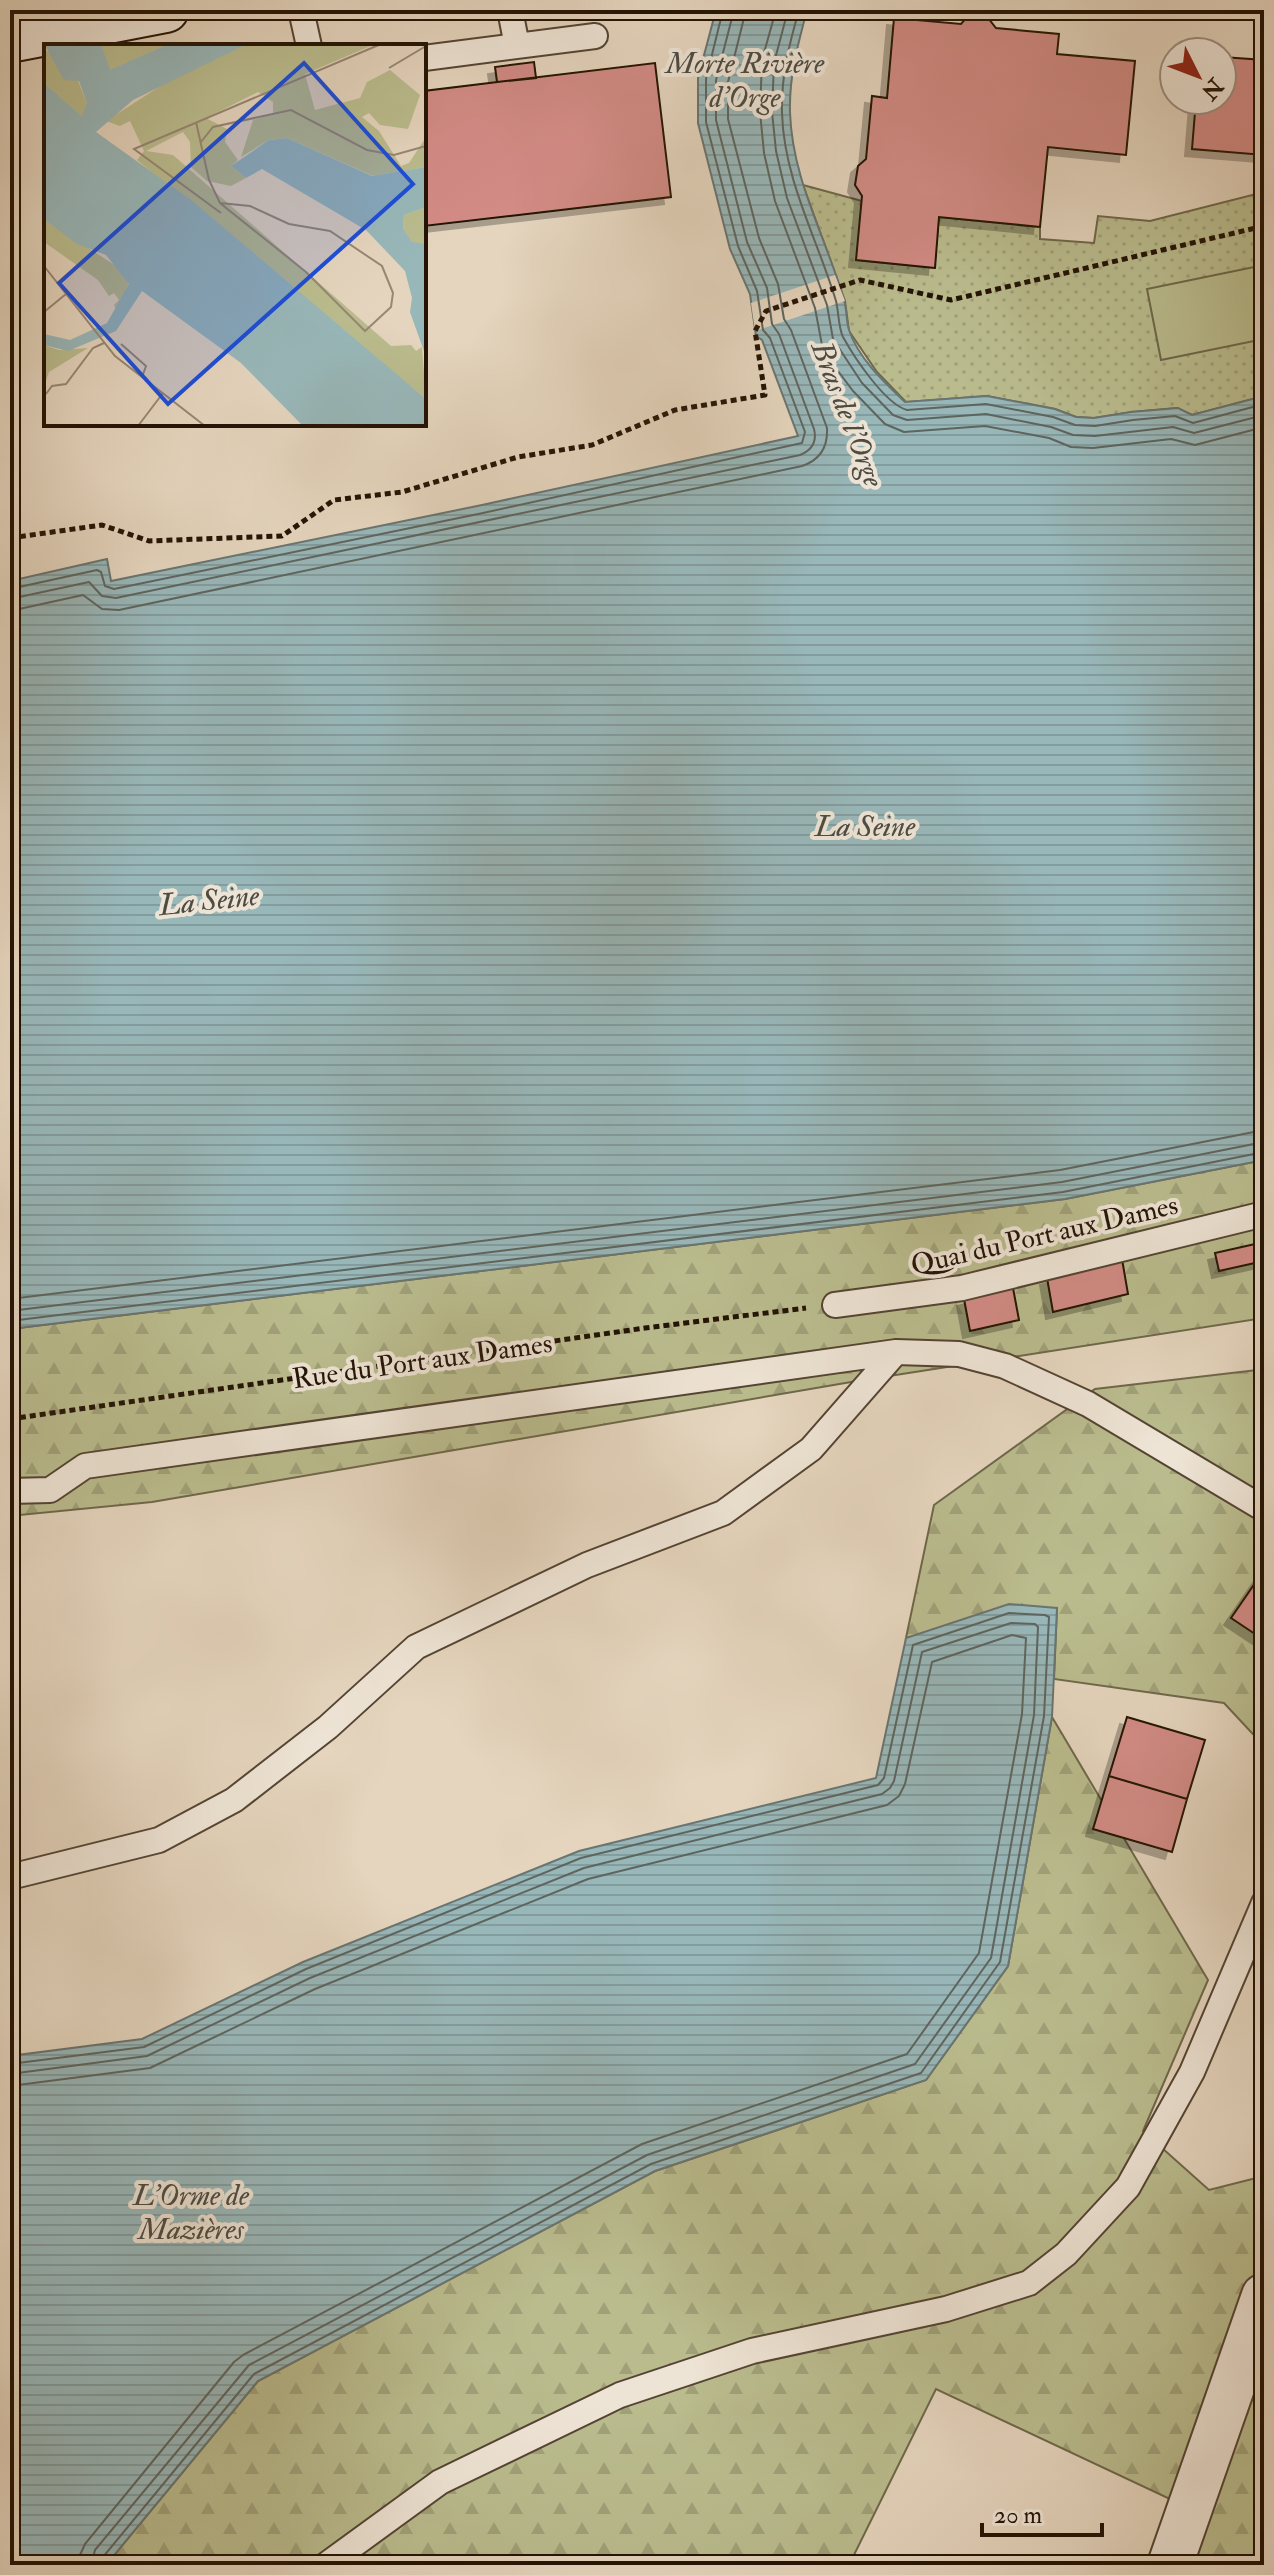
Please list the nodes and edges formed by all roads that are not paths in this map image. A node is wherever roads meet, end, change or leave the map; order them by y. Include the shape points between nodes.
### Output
1 (166, 10) edge
2 (301, 10) edge
3 (510, 10) edge
4 (91, 17) edge
5 (595, 36) dead end
6 (10, 40) edge
7 (309, 44) edge
8 (517, 46) junction
9 (426, 58) edge
10 (1264, 1214) edge
11 (835, 1305) road end
12 (896, 1352) junction
13 (10, 1491) edge
14 (1264, 1509) edge
15 (10, 1877) edge
16 (1264, 1903) edge
17 (1264, 2296) edge
18 (326, 2565) edge
19 (1170, 2565) edge

1 - 4 street
2 - 7 lane
3 - 8 lane
4 - 6 street
5 - 8 lane
8 - 9 lane
10 - 11 lane, Quai du Port aux Dames via 962,1288
12 - 13 lane via 85,1466 50,1490
12 - 14 lane via 959,1354 1005,1366 1088,1404
12 - 15 lane via 811,1449 723,1513 587,1565 416,1647 328,1727 234,1800 159,1840
16 - 18 lane via 1192,2072 1128,2187 1066,2254 1029,2283 946,2309 752,2351 620,2395 440,2482
17 - 19 street

